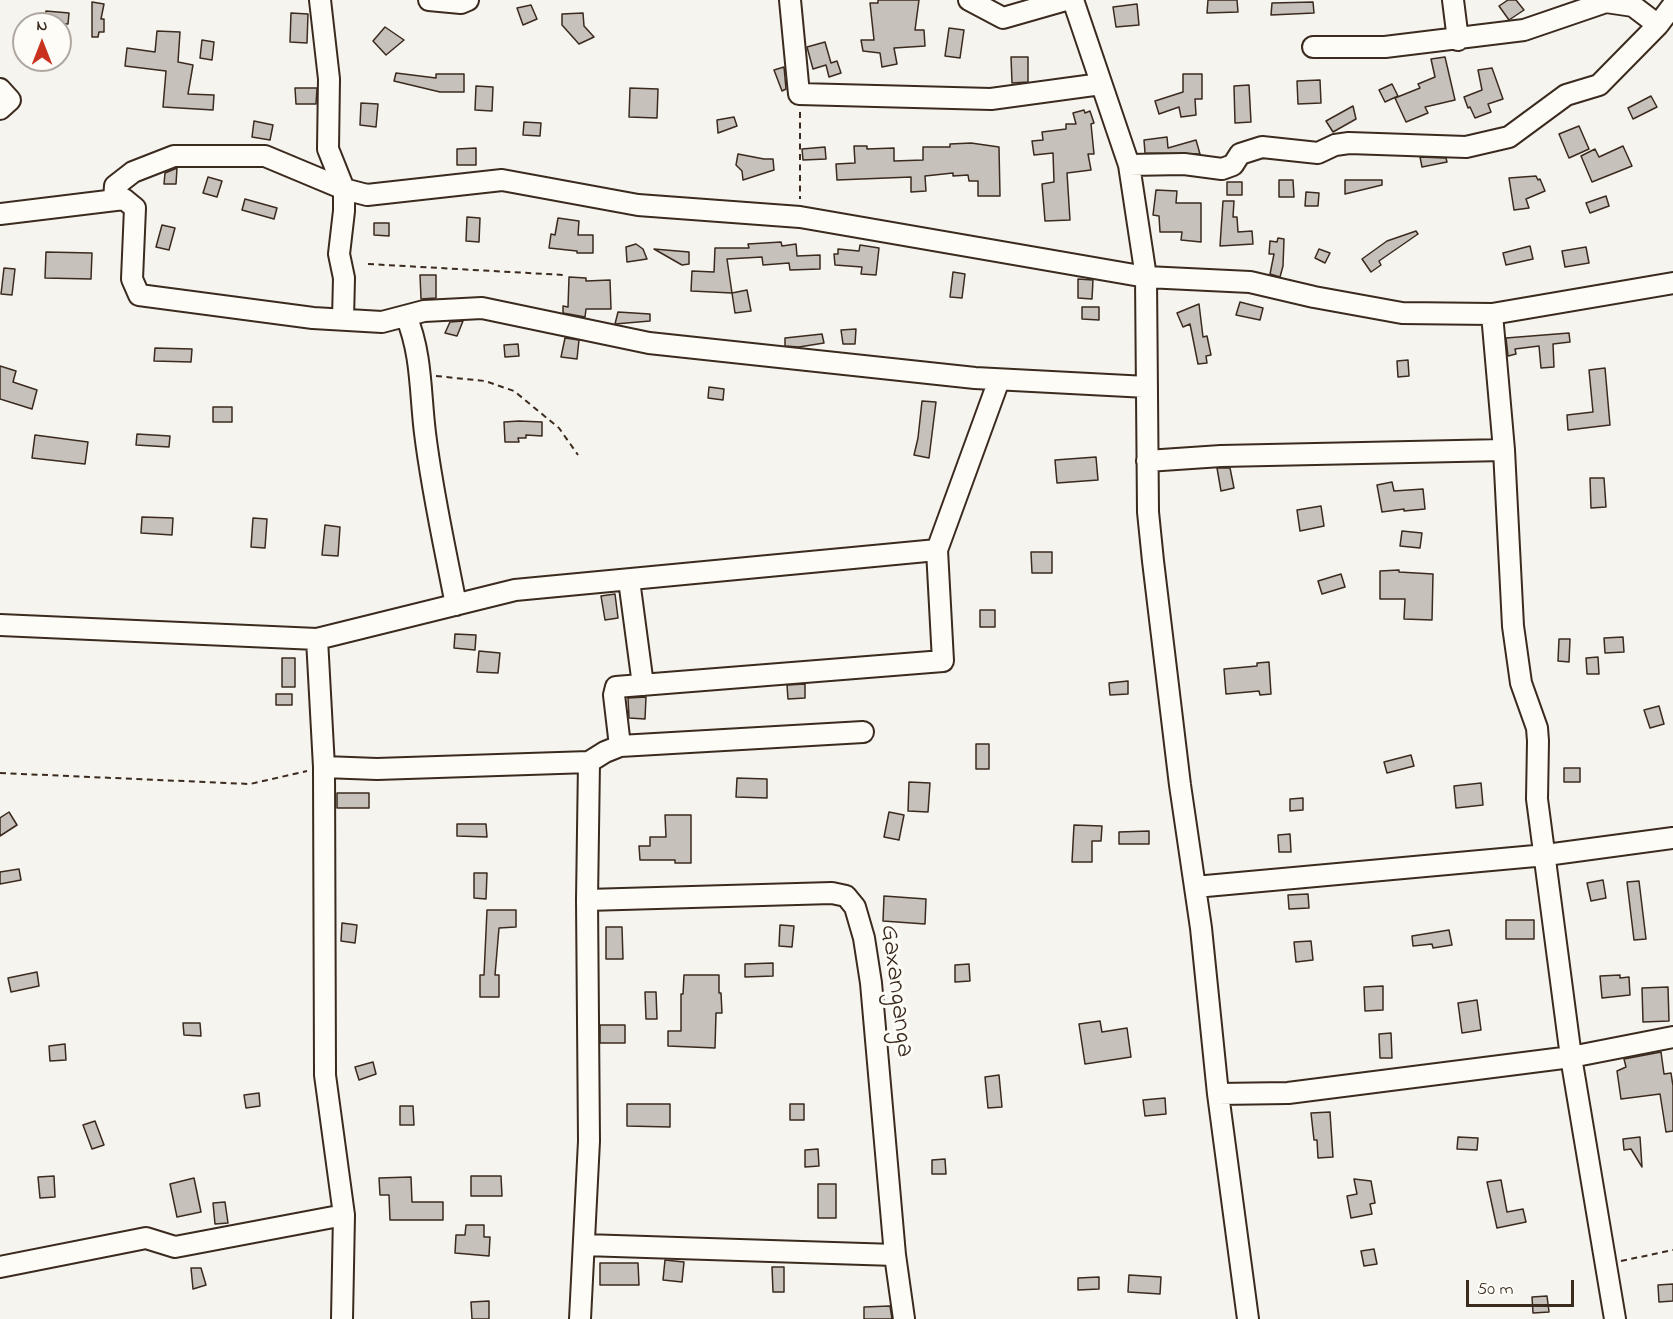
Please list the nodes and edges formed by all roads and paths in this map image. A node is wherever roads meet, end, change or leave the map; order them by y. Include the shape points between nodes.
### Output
1 (320, 0) edge
2 (429, 0) edge
3 (468, 0) edge
4 (790, 0) edge
5 (969, 0) edge
6 (1066, 0) edge
7 (1073, 0) edge
8 (1453, 0) edge
9 (1673, 5) edge
10 (1658, 25) junction
11 (1458, 40) junction
12 (1313, 47) dead end
13 (1101, 84) junction
14 (0, 89) edge
15 (800, 94) junction
16 (0, 109) edge
17 (1129, 165) junction
18 (344, 189) junction
19 (114, 199) junction
20 (0, 214) edge
21 (800, 217) junction
22 (368, 264) dead end
23 (564, 275) dead end
24 (1146, 277) junction
25 (1673, 283) edge
26 (1492, 314) junction
27 (406, 316) junction
28 (343, 320) junction
29 (421, 375) junction
30 (999, 380) junction
31 (1147, 387) junction
32 (1504, 450) junction
33 (578, 455) dead end
34 (1147, 461) junction
35 (937, 549) junction
36 (628, 580) junction
37 (456, 605) junction
38 (0, 625) edge
39 (317, 639) junction
40 (643, 685) junction
41 (863, 732) dead end
42 (620, 746) junction
43 (589, 762) junction
44 (324, 767) junction
45 (0, 773) edge
46 (1673, 838) edge
47 (1546, 855) junction
48 (1196, 887) junction
49 (587, 900) junction
50 (1673, 1037) edge
51 (1571, 1057) junction
52 (1218, 1094) junction
53 (344, 1215) junction
54 (584, 1245) junction
55 (1673, 1250) edge
56 (895, 1255) junction
57 (1607, 1265) junction
58 (0, 1267) edge
59 (342, 1319) edge
60 (580, 1319) edge
61 (904, 1319) edge
62 (1248, 1319) edge
63 (1615, 1319) edge

1 - 18 street via 329,79 328,149
2 - 3 street
4 - 15 street
5 - 6 street via 1003,18
7 - 13 street
8 - 11 street
9 - 10 street
10 - 11 street via 1633,6 1606,2 1524,30
10 - 17 street via 1599,85 1566,95 1509,137 1466,147 1349,143 1318,153 1262,147 1240,154 1233,165 1222,169 1184,164
11 - 12 street via 1385,47
13 - 15 street via 991,99
13 - 17 street
14 - 16 street via 10,100
15 - 21 path
17 - 24 street
18 - 19 street via 265,156 174,156 133,172 115,186
18 - 21 street via 367,195 502,180 638,206
18 - 28 street via 339,254 344,278
19 - 20 street
19 - 28 street via 124,199 135,208 132,279 139,295
21 - 24 street
22 - 23 path
24 - 26 street via 1250,282 1402,314
24 - 31 street
25 - 26 street
26 - 32 street
27 - 28 street via 382,322
27 - 29 street
27 - 30 street via 424,311 482,308 649,343
29 - 33 path via 478,380 514,391 559,428
29 - 37 street via 425,432
30 - 31 street
30 - 35 street
31 - 34 street
32 - 34 street
32 - 47 street via 1513,626 1521,682 1537,728 1537,799
34 - 48 street via 1153,561
35 - 36 street
35 - 40 street via 943,661
36 - 37 street via 515,590
36 - 40 street
37 - 39 street
38 - 39 street
39 - 44 street
40 - 42 street via 616,687
41 - 42 street
42 - 43 street
43 - 44 street
43 - 49 street
44 - 45 path via 250,784
44 - 53 street via 325,1075
46 - 47 street
47 - 48 street
47 - 51 street
48 - 52 street
49 - 54 street via 589,1141
49 - 56 street, Gaxanganga via 832,893 846,896 855,907 864,938 871,983
50 - 51 street
51 - 52 street via 1288,1093
51 - 57 street
52 - 62 street
53 - 58 street via 175,1246 146,1238
53 - 59 street
54 - 56 street
54 - 60 street
55 - 57 path
56 - 61 street, Gaxanganga
57 - 63 street

